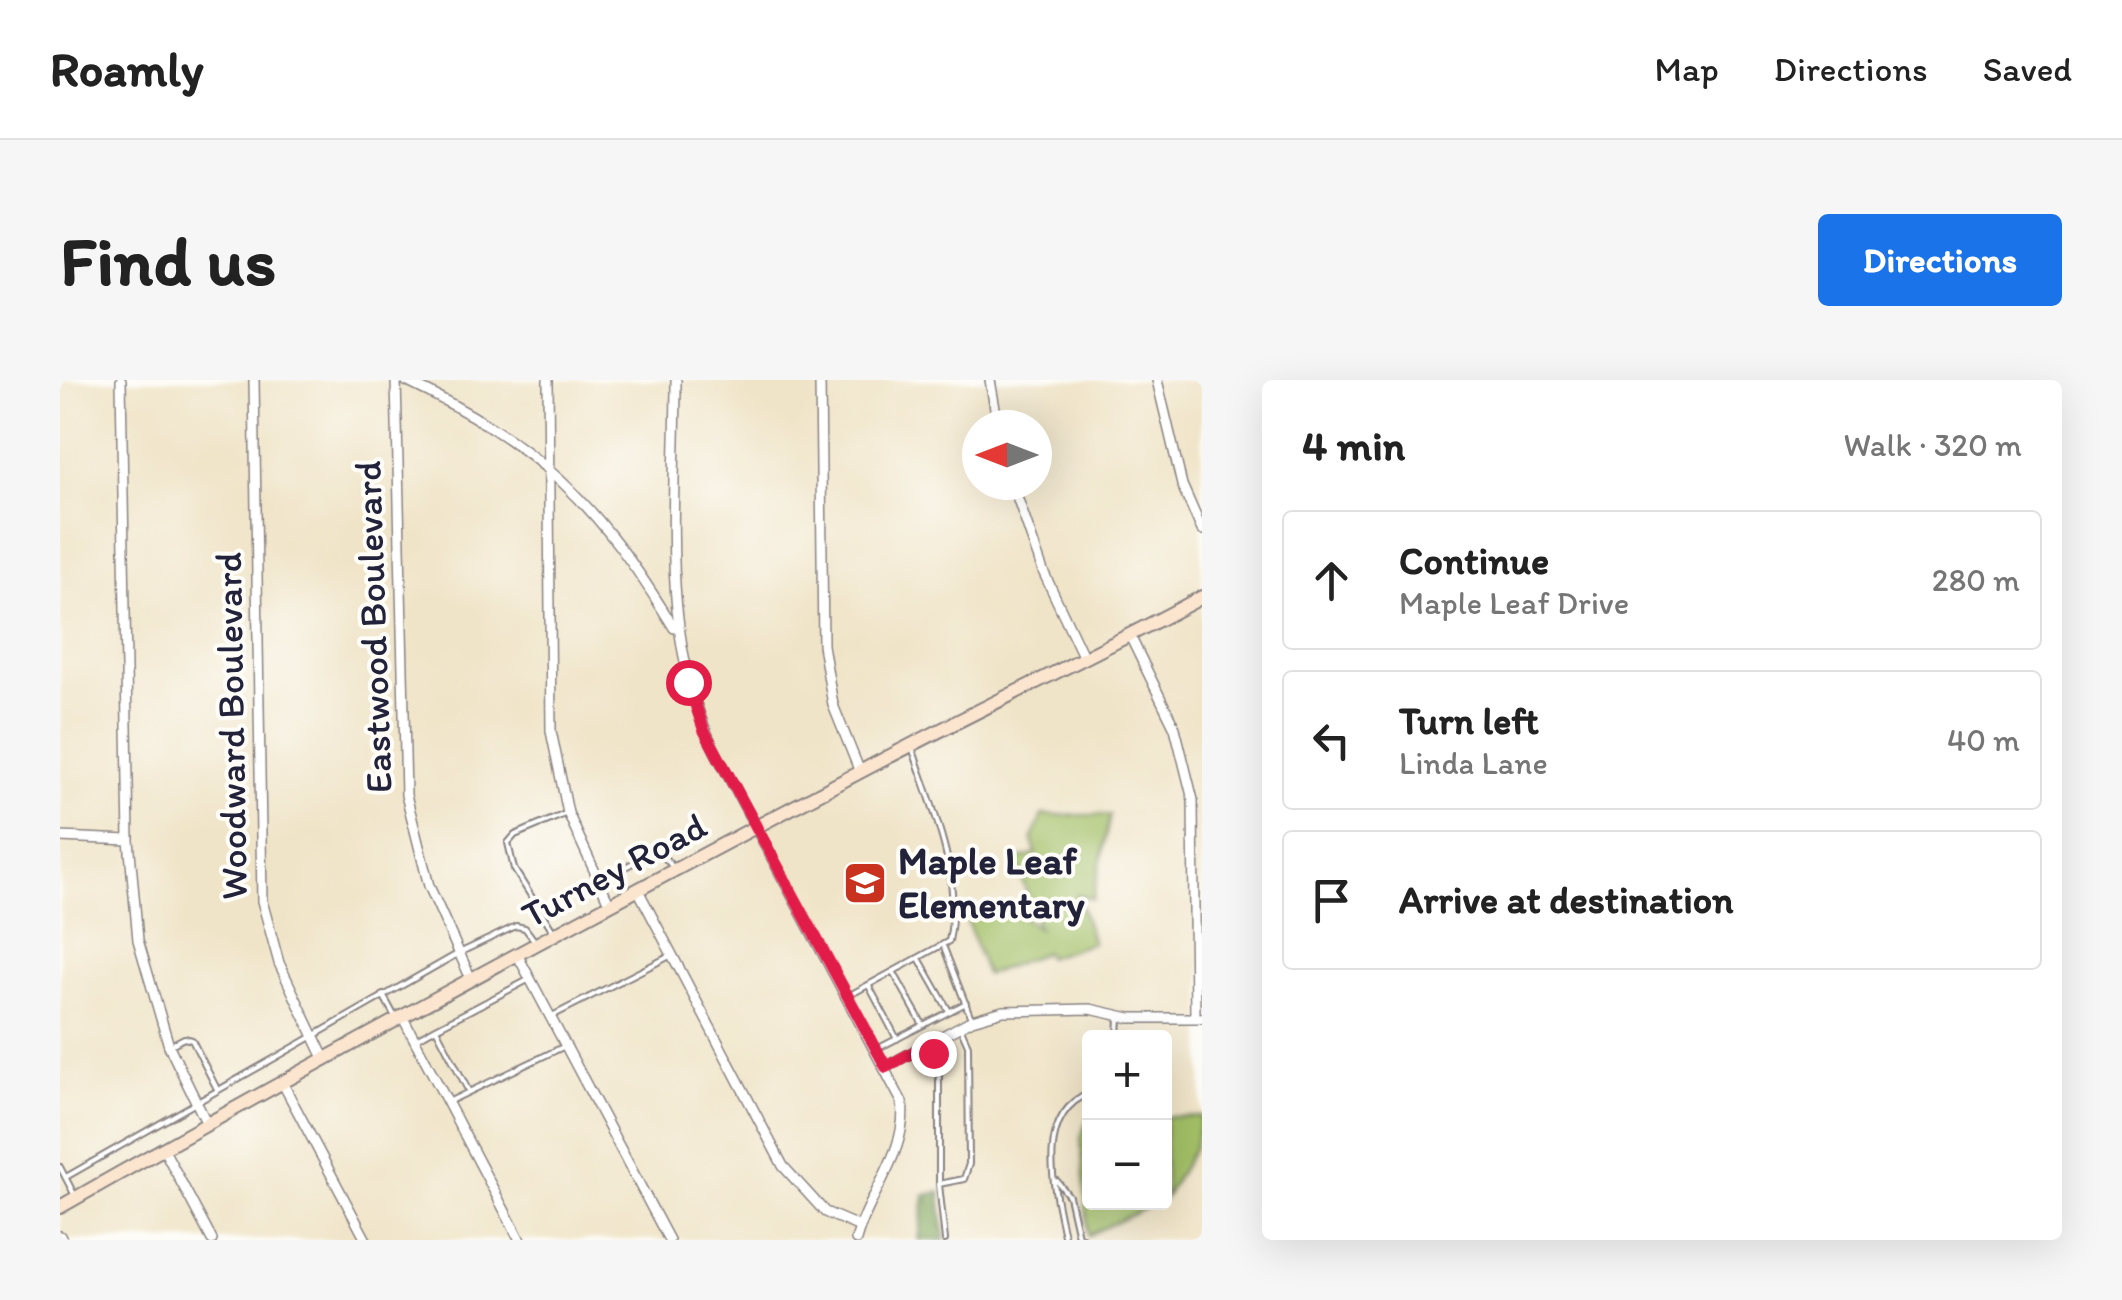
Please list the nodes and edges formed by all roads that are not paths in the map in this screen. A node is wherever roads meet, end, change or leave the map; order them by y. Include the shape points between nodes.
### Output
1 (121, 380) edge
2 (254, 380) edge
3 (396, 380) edge
4 (404, 380) edge
5 (548, 380) edge
6 (676, 380) edge
7 (820, 380) edge
8 (990, 380) edge
9 (1157, 380) edge
10 (995, 410) edge
11 (548, 465) junction
12 (1017, 500) edge
13 (1202, 530) edge
14 (1202, 597) edge
15 (676, 630) junction
16 (1130, 636) junction
17 (1084, 658) junction
18 (912, 745) junction
19 (860, 772) junction
20 (568, 813) junction
21 (756, 828) junction
22 (60, 837) edge
23 (129, 840) junction
24 (675, 870) junction
25 (599, 882) junction
26 (638, 890) junction
27 (610, 905) junction
28 (556, 935) junction
29 (536, 946) junction
30 (944, 948) junction
31 (458, 953) junction
32 (672, 955) junction
33 (518, 956) junction
34 (920, 960) junction
35 (894, 973) junction
36 (472, 979) junction
37 (530, 979) junction
38 (869, 986) junction
39 (383, 995) junction
40 (848, 996) junction
41 (966, 1003) junction
42 (949, 1012) junction
43 (550, 1016) junction
44 (1119, 1016) junction
45 (400, 1018) junction
46 (1199, 1018) edge
47 (972, 1020) junction
48 (923, 1025) junction
49 (960, 1026) junction
50 (436, 1028) junction
51 (1118, 1030) edge
52 (313, 1034) junction
53 (897, 1039) junction
54 (415, 1040) junction
55 (566, 1045) junction
56 (926, 1045) junction
57 (169, 1046) junction
58 (876, 1050) junction
59 (324, 1058) junction
60 (886, 1067) junction
61 (282, 1082) junction
62 (217, 1089) junction
63 (469, 1092) junction
64 (1082, 1098) edge
65 (196, 1101) junction
66 (448, 1102) junction
67 (206, 1122) junction
68 (164, 1148) junction
69 (60, 1167) edge
70 (64, 1177) edge
71 (1056, 1180) junction
72 (938, 1184) junction
73 (76, 1198) junction
74 (60, 1207) edge
75 (860, 1227) junction
76 (212, 1240) edge
77 (366, 1240) edge
78 (520, 1240) edge
79 (670, 1240) edge
80 (856, 1240) edge
81 (945, 1240) edge
82 (1064, 1240) edge
83 (1086, 1240) edge

1 - 23 street
2 - 52 street, Woodward Boulevard via 262,901 279,962
3 - 31 street, Eastwood Boulevard via 406,795 428,886
4 - 11 street via 488,422
5 - 11 street
6 - 15 street
7 - 19 street via 824,663 840,728
8 - 10 street
9 - 13 street via 1182,485
11 - 15 street via 622,548
11 - 20 street via 551,731
12 - 17 street
14 - 16 main road, Turney Road
15 - 21 street via 704,730
16 - 17 main road, Turney Road
16 - 46 street via 1175,728 1194,800
17 - 18 main road, Turney Road
18 - 19 main road, Turney Road
18 - 30 lane via 948,851 952,919
19 - 21 main road, Turney Road
20 - 25 street
20 - 28 lane via 508,843 514,869
21 - 24 main road, Turney Road
21 - 40 street
22 - 23 street
23 - 57 street via 138,940
24 - 25 lane via 662,855 650,854
24 - 26 main road, Turney Road
25 - 27 street
26 - 27 main road, Turney Road
26 - 32 street
27 - 28 main road, Turney Road
28 - 29 main road, Turney Road
29 - 31 lane via 516,926
29 - 33 main road, Turney Road
30 - 34 lane
30 - 41 lane
31 - 36 street, Eastwood Boulevard
31 - 39 lane
32 - 43 lane
32 - 75 street via 783,1166 825,1212
33 - 36 main road, Turney Road
33 - 37 street
34 - 35 lane
34 - 42 lane
35 - 38 lane
35 - 48 lane
36 - 45 main road, Turney Road
37 - 43 street
37 - 50 lane
38 - 40 lane
38 - 53 lane
39 - 45 lane
39 - 52 lane
40 - 58 street
41 - 42 lane
41 - 47 lane
42 - 48 lane
43 - 55 street
44 - 46 street
44 - 47 street via 1090,1009 1021,1010
44 - 51 lane
45 - 54 street
45 - 59 main road, Turney Road
47 - 49 street
48 - 53 lane
49 - 56 street
49 - 72 lane via 968,1045 970,1164 964,1179
50 - 54 lane
50 - 63 lane
52 - 59 street, Woodward Boulevard
52 - 62 lane
53 - 58 lane
54 - 66 street
55 - 63 lane
55 - 79 street
56 - 60 street
56 - 72 lane via 940,1065
57 - 62 lane via 192,1040
57 - 65 street
58 - 60 street
59 - 61 main road, Turney Road
60 - 75 street via 904,1119
61 - 67 main road, Turney Road
61 - 77 street
62 - 65 lane
63 - 66 lane
64 - 71 lane via 1054,1127
65 - 67 street
65 - 70 lane
66 - 78 street
67 - 68 main road, Turney Road
68 - 73 main road, Turney Road
68 - 76 street
69 - 70 lane
70 - 73 lane
71 - 82 lane
71 - 83 lane via 1069,1196 1078,1236
72 - 81 lane
73 - 74 main road, Turney Road
75 - 80 street

